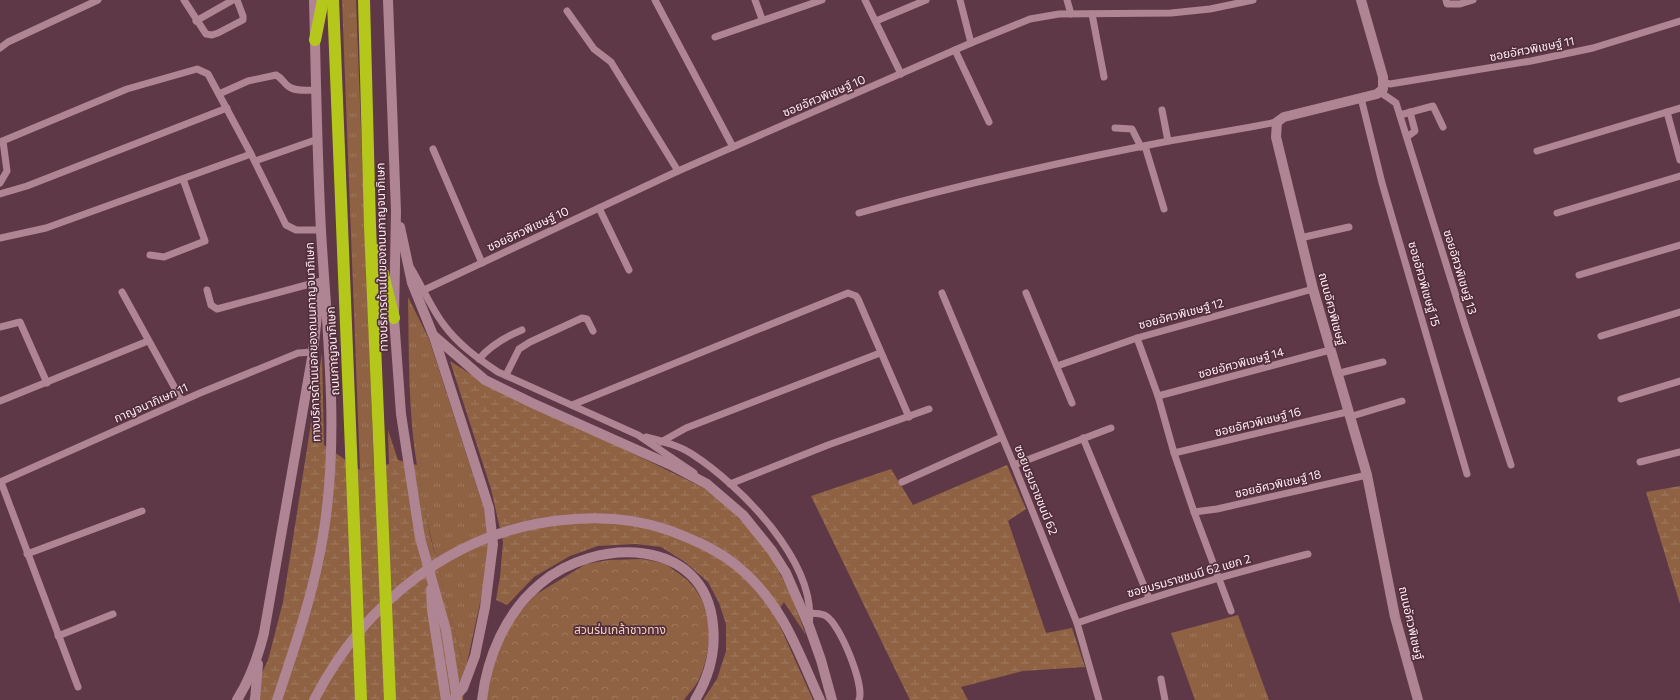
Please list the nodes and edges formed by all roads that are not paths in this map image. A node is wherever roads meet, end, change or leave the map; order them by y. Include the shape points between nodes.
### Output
1 (98, 0) edge
2 (184, 0) edge
3 (233, 0) edge
4 (237, 0) edge
5 (314, 0) edge
6 (323, 0) edge
7 (333, 0) edge
8 (364, 0) edge
9 (388, 0) edge
10 (655, 0) edge
11 (755, 0) edge
12 (822, 0) edge
13 (865, 0) edge
14 (926, 0) edge
15 (960, 0) edge
16 (1067, 0) edge
17 (1253, 0) edge
18 (1361, 0) edge
19 (1446, 0) edge
20 (1473, 0) edge
21 (567, 11) dead end
22 (1071, 14) junction
23 (1092, 14) junction
24 (762, 19) junction
25 (196, 21) junction
26 (876, 21) junction
27 (1680, 21) edge
28 (715, 37) dead end
29 (315, 40) junction
30 (971, 43) junction
31 (0, 48) edge
32 (955, 50) junction
33 (901, 74) junction
34 (1104, 77) dead end
35 (1382, 87) junction
36 (316, 90) junction
37 (219, 94) junction
38 (1361, 98) junction
39 (227, 108) junction
40 (1680, 108) edge
41 (1162, 110) dead end
42 (1410, 112) junction
43 (1667, 112) junction
44 (1400, 115) junction
45 (988, 122) dead end
46 (1276, 122) junction
47 (1443, 127) dead end
48 (1115, 128) dead end
49 (1407, 137) junction
50 (318, 138) junction
51 (1168, 141) junction
52 (2, 142) edge
53 (1143, 146) junction
54 (733, 147) junction
55 (432, 149) dead end
56 (1537, 151) dead end
57 (251, 154) junction
58 (1680, 160) edge
59 (255, 161) junction
60 (678, 171) junction
61 (1680, 176) edge
62 (183, 179) junction
63 (0, 183) edge
64 (0, 194) edge
65 (598, 208) junction
66 (1164, 209) dead end
67 (396, 211) junction
68 (859, 213) dead end
69 (1557, 213) dead end
70 (370, 226) junction
71 (1349, 227) dead end
72 (321, 230) junction
73 (0, 238) edge
74 (1300, 238) junction
75 (1680, 245) edge
76 (150, 255) dead end
77 (323, 260) junction
78 (408, 262) junction
79 (482, 263) junction
80 (629, 270) dead end
81 (1579, 275) dead end
82 (321, 281) junction
83 (1313, 289) junction
84 (207, 290) dead end
85 (424, 290) junction
86 (122, 292) dead end
87 (942, 293) dead end
88 (1026, 293) dead end
89 (1680, 312) edge
90 (394, 318) junction
91 (0, 327) edge
92 (522, 330) dead end
93 (593, 331) dead end
94 (433, 335) junction
95 (1601, 336) dead end
96 (1136, 338) junction
97 (148, 341) junction
98 (1330, 350) junction
99 (313, 352) junction
100 (880, 353) junction
101 (479, 359) junction
102 (1383, 362) dead end
103 (1057, 366) junction
104 (1336, 374) junction
105 (506, 375) junction
106 (1680, 381) edge
107 (47, 383) junction
108 (1158, 396) junction
109 (1621, 399) dead end
110 (0, 401) edge
111 (182, 401) junction
112 (1402, 401) dead end
113 (1072, 403) dead end
114 (572, 405) junction
115 (929, 409) dead end
116 (1348, 414) junction
117 (909, 417) junction
118 (1111, 428) dead end
119 (638, 435) junction
120 (1002, 437) junction
121 (1083, 438) junction
122 (661, 442) junction
123 (1680, 452) edge
124 (1174, 453) junction
125 (1640, 462) dead end
126 (1014, 465) junction
127 (1511, 465) dead end
128 (1467, 474) dead end
129 (1366, 475) junction
130 (0, 482) edge
131 (902, 482) dead end
132 (707, 484) junction
133 (730, 484) junction
134 (142, 511) dead end
135 (1194, 512) junction
136 (27, 554) junction
137 (1308, 554) dead end
138 (1218, 577) junction
139 (431, 581) junction
140 (1149, 598) junction
141 (1231, 611) dead end
142 (811, 613) junction
143 (113, 614) dead end
144 (1077, 623) junction
145 (809, 626) junction
146 (58, 636) junction
147 (258, 656) junction
148 (1161, 679) dead end
149 (78, 687) dead end
150 (238, 700) edge
151 (255, 700) edge
152 (277, 700) edge
153 (314, 700) edge
154 (361, 700) edge
155 (390, 700) edge
156 (446, 700) edge
157 (452, 700) edge
158 (457, 700) edge
159 (482, 700) edge
160 (695, 700) edge
161 (820, 700) edge
162 (832, 700) edge
163 (859, 700) edge
164 (1099, 700) edge
165 (1165, 700) edge
166 (1418, 700) edge

1 - 31 street
2 - 25 street
3 - 25 street
4 - 25 street via 243,16 241,21 212,35 206,34
5 - 29 main road, ทางบริการด้านนอกของถนนกาญจนาภิเษก
6 - 29 highway
7 - 154 highway, ถนนกาญจนาภิเษก
8 - 70 highway
9 - 67 main road, ทางบริการด้านในของถนนกาญจนาภิเษก
10 - 54 street
11 - 24 street
12 - 24 street
13 - 26 street
14 - 26 street
15 - 30 street
16 - 22 street
17 - 23 street, ซอยอัศวพิเชษฐ์ 10 via 1210,9 1170,13
18 - 35 main road
19 - 20 street via 1447,4 1451,5
21 - 60 street via 594,49 611,62
22 - 23 street, ซอยอัศวพิเชษฐ์ 10
22 - 30 street, ซอยอัศวพิเชษฐ์ 10 via 1045,15 1030,19
23 - 34 street
24 - 28 street
26 - 33 street
27 - 35 street, ซอยอัศวพิเชษฐ์ 11 via 1593,48
29 - 36 main road, ทางบริการด้านนอกของถนนกาญจนาภิเษก
30 - 32 street, ซอยอัศวพิเชษฐ์ 10
32 - 33 street, ซอยอัศวพิเชษฐ์ 10
32 - 45 street
33 - 54 street, ซอยอัศวพิเชษฐ์ 10
35 - 38 main road
35 - 44 street, ซอยอัศวพิเชษฐ์ 13 via 1396,103
36 - 37 street via 293,89 276,75 253,79
36 - 50 main road, ทางบริการด้านนอกของถนนกาญจนาภิเษก
37 - 39 street
37 - 52 street via 208,74 197,69 127,89
38 - 46 main road via 1284,117
38 - 128 street, ซอยอัศวพิเชษฐ์ 15 via 1382,183
39 - 57 street
39 - 64 street via 27,186
40 - 43 street
41 - 51 street
42 - 44 street
42 - 47 street via 1433,106
42 - 49 street via 1415,130
43 - 56 street
43 - 58 street
44 - 49 street, ซอยอัศวพิเชษฐ์ 13
46 - 51 street
46 - 74 main road, ถนนอัศวพิเชษฐ์ via 1276,137
48 - 53 street via 1132,129
49 - 127 street, ซอยอัศวพิเชษฐ์ 13
50 - 59 street
50 - 72 main road, ทางบริการด้านนอกของถนนกาญจนาภิเษก
51 - 53 street
52 - 63 street via 6,171
53 - 66 street
53 - 68 street via 939,190
54 - 60 street, ซอยอัศวพิเชษฐ์ 10
55 - 79 street
57 - 59 street
57 - 62 street
59 - 72 street via 286,225 304,231
60 - 65 street, ซอยอัศวพิเชษฐ์ 10
61 - 69 street
62 - 73 street via 46,228
62 - 76 street via 205,241 164,257
65 - 79 street, ซอยอัศวพิเชษฐ์ 10
65 - 80 street
67 - 78 main road
67 - 90 main road, ทางบริการด้านในของถนนกาญจนาภิเษก
70 - 90 highway
70 - 155 highway
71 - 74 street
72 - 77 main road, ทางบริการด้านนอกของถนนกาญจนาภิเษก
74 - 83 main road, ถนนอัศวพิเชษฐ์
75 - 81 street
77 - 82 main road
77 - 152 main road, ทางบริการด้านนอกของถนนกาญจนาภิเษก via 331,414 327,510 314,582
78 - 85 street
78 - 94 main road via 417,300
79 - 85 street, ซอยอัศวพิเชษฐ์ 10
82 - 84 street via 217,309 211,305
82 - 99 main road
83 - 96 street, ซอยอัศวพิเชษฐ์ 12
83 - 98 main road, ถนนอัศวพิเชษฐ์
85 - 101 street via 444,324 466,349
86 - 97 street
87 - 120 street, ซอยบรมราชชนนี 62
88 - 103 street
89 - 95 street
90 - 139 main road, ทางบริการด้านในของถนนกาญจนาภิเษก via 401,414 414,507
91 - 107 street via 20,322
92 - 101 street via 505,337
93 - 105 street via 589,322 582,318 530,342 519,349
94 - 132 main road via 485,380
94 - 157 main road via 489,508 493,544 488,592 475,656 463,688
96 - 103 street, ซอยอัศวพิเชษฐ์ 12
96 - 108 street
97 - 107 street
97 - 111 street
98 - 104 main road, ถนนอัศวพิเชษฐ์
98 - 108 street, ซอยอัศวพิเชษฐ์ 14
99 - 111 street, กาญจนาภิเษก 11 via 298,353
99 - 147 main road via 284,524
100 - 114 street via 858,299 848,293
100 - 117 street
100 - 122 street via 686,428
101 - 105 street
102 - 104 street
103 - 113 street
104 - 116 main road, ถนนอัศวพิเชษฐ์
105 - 114 street
106 - 109 street
107 - 110 street
108 - 124 street
111 - 130 street, กาญจนาภิเษก 11
112 - 116 street, ซอยอัศวพิเชษฐ์ 16
114 - 119 street
115 - 117 street
116 - 124 street, ซอยอัศวพิเชษฐ์ 16
116 - 129 main road, ถนนอัศวพิเชษฐ์
117 - 133 street via 828,445
118 - 121 street
119 - 122 street
119 - 132 street via 686,466
120 - 126 street, ซอยบรมราชชนนี 62
120 - 131 street
121 - 126 street
121 - 140 street
122 - 133 street via 691,454
123 - 125 street
124 - 135 street
126 - 144 street, ซอยบรมราชชนนี 62
129 - 135 street, ซอยอัศวพิเชษฐ์ 18
129 - 166 main road, ถนนอัศวพิเชษฐ์ via 1395,617
130 - 136 street
132 - 145 main road via 743,515 772,551 786,573
133 - 142 street via 752,504 782,542 796,565
134 - 136 street
135 - 138 street
136 - 146 street
137 - 138 street, ซอยบรมราชชนนี 62 แยก 2
138 - 140 street, ซอยบรมราชชนนี 62 แยก 2
138 - 141 street
139 - 156 main road via 432,610
139 - 158 main road, ทางบริการด้านในของถนนกาญจนาภิเษก via 446,630
140 - 144 street, ซอยบรมราชชนนี 62 แยก 2
142 - 145 street
142 - 163 street via 827,616 842,636 860,689
143 - 146 street
144 - 164 street, ซอยบรมราชชนนี 62
145 - 162 main road
146 - 149 street
147 - 150 main road
147 - 151 main road
148 - 165 street
153 - 161 main road via 334,664 363,627 414,578 488,536 544,522 578,518 610,518 656,526 707,546 743,571 782,616
159 - 160 main road via 494,651 511,616 540,583 568,566 608,553 632,552 650,554 673,562 687,571 707,597 714,631 713,652 711,668

